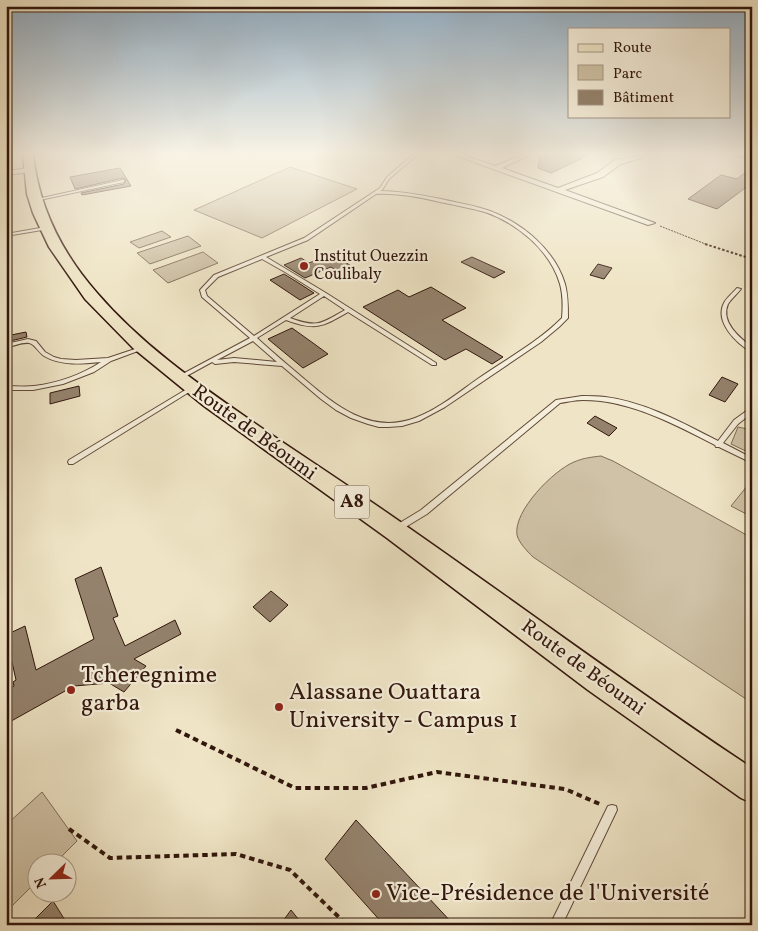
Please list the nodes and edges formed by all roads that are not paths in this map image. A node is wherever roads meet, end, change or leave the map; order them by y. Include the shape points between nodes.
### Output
1 (41, 198) edge
2 (367, 198) edge
3 (426, 198) edge
4 (582, 198) edge
5 (34, 200) joint
6 (651, 223) road end
7 (46, 228) junction
8 (6, 235) edge
9 (262, 257) junction
10 (739, 289) dead end
11 (324, 294) junction
12 (348, 310) junction
13 (286, 318) junction
14 (252, 339) junction
15 (6, 346) edge
16 (143, 348) junction
17 (752, 350) edge
18 (108, 360) junction
19 (210, 362) junction
20 (434, 364) dead end
21 (282, 365) junction
22 (186, 383) junction
23 (6, 388) edge
24 (752, 409) edge
25 (718, 445) junction
26 (752, 461) edge
27 (71, 462) dead end
28 (394, 531) junction
29 (752, 787) edge
30 (612, 810) road end
31 (556, 925) edge

1 - 5 lane
2 - 9 lane via 306,239
3 - 21 lane via 490,213 522,231 546,253 556,268 566,298 565,318 545,338 431,413 399,425 367,422 342,412
4 - 6 street
5 - 7 main road, Route de Béoumi / A8
7 - 8 lane
7 - 16 main road, Route de Béoumi / A8 via 92,297
9 - 11 lane
9 - 14 lane via 216,276 202,290 205,297
10 - 17 lane via 725,305 725,316 728,327
11 - 12 lane
11 - 13 lane
12 - 13 lane via 314,327
12 - 20 lane
13 - 14 lane
14 - 19 lane
14 - 21 lane
15 - 18 lane via 28,341 34,342 43,354 57,360
16 - 18 lane
16 - 22 main road, Route de Béoumi / A8
18 - 23 lane via 92,371 61,383
19 - 21 lane via 234,360
19 - 22 lane
22 - 27 lane
22 - 28 main road, Route de Béoumi / A8
24 - 25 lane via 736,422
25 - 26 lane
25 - 28 lane via 641,407 608,400 570,398 558,401 424,512
28 - 29 main road, Route de Béoumi / A8 via 598,680
30 - 31 lane

